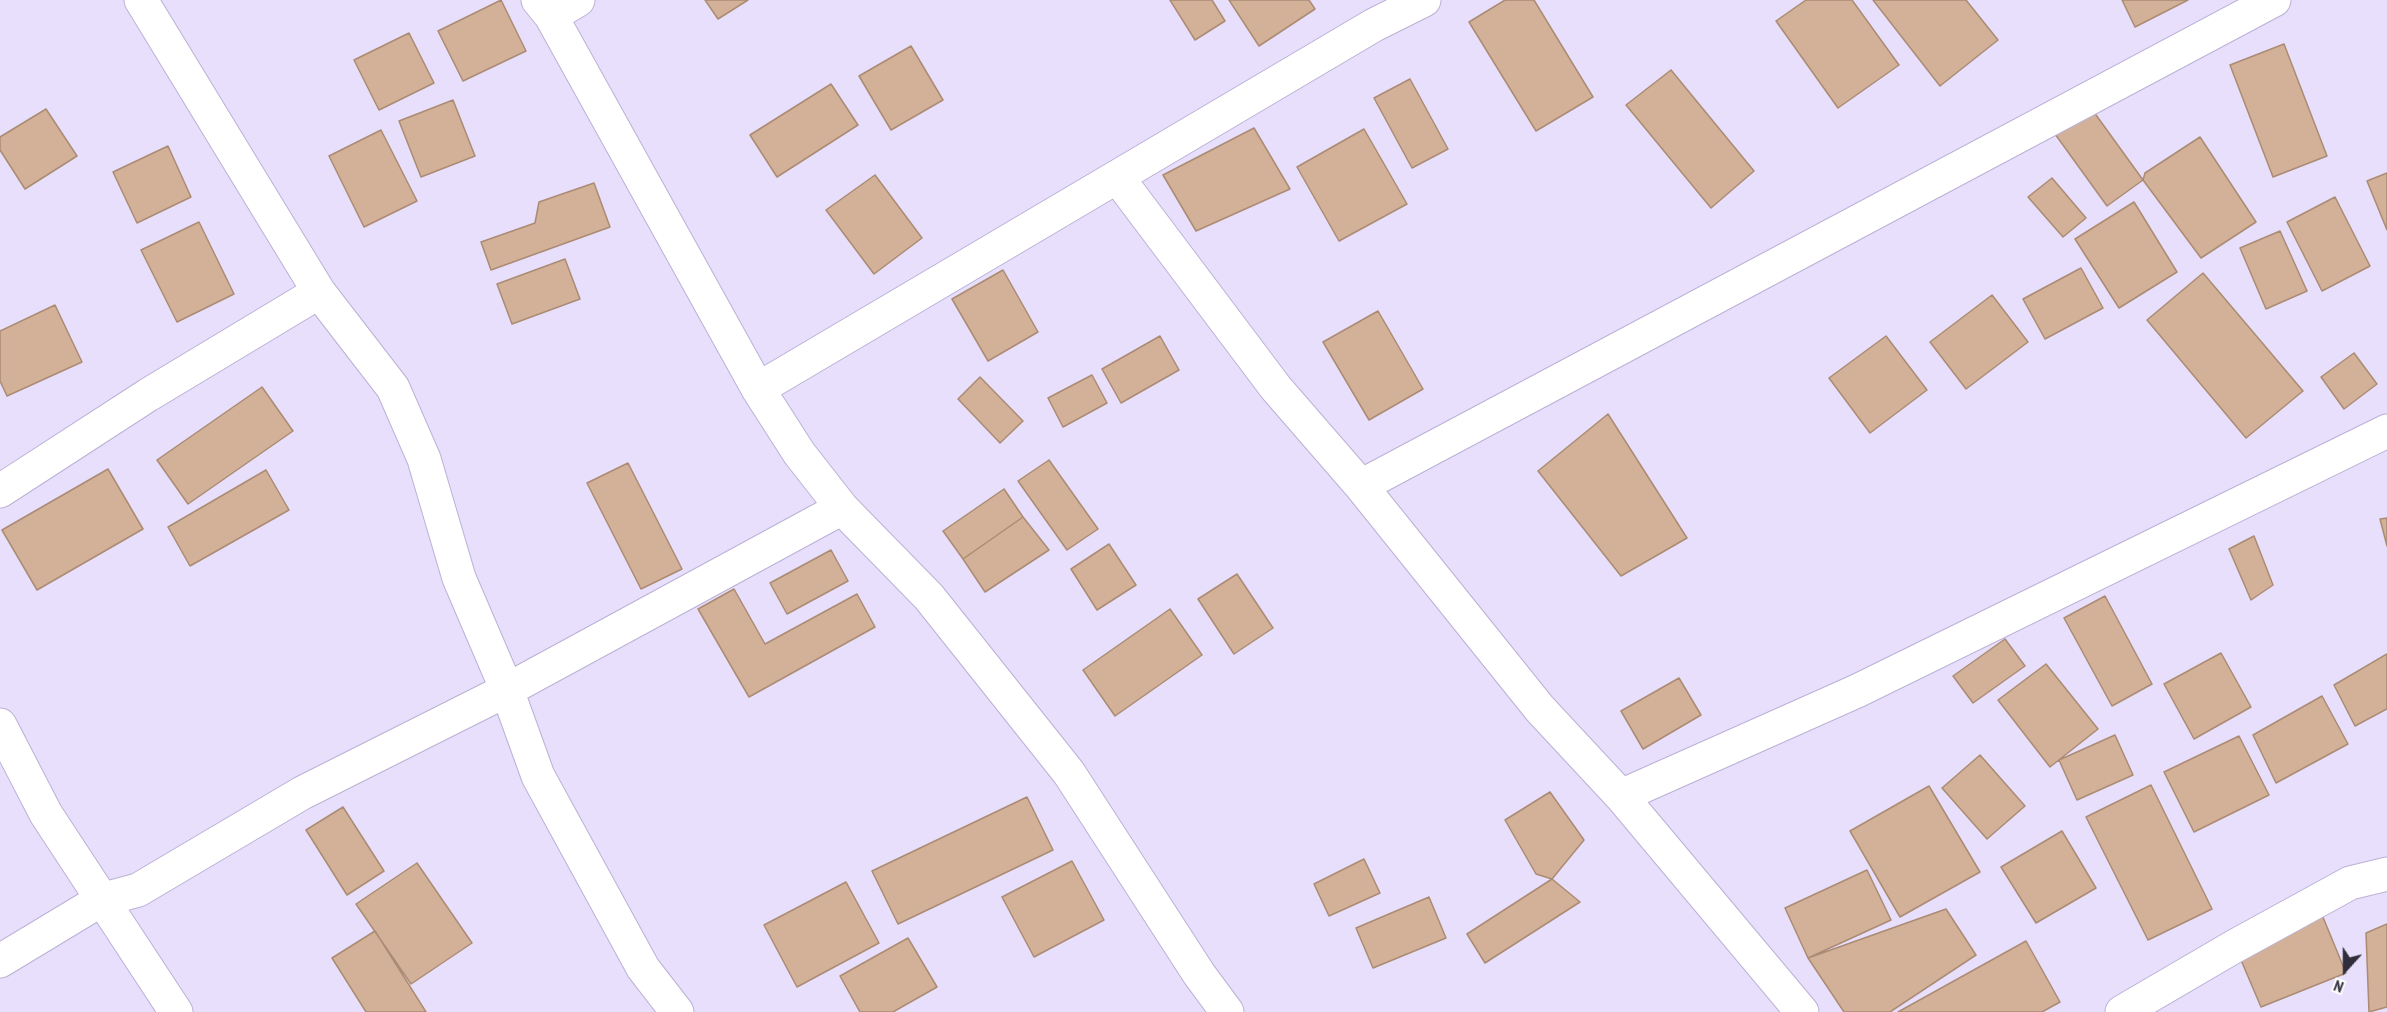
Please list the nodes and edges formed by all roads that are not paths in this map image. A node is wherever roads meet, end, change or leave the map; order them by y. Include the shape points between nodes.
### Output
1 (141, 0) edge
2 (1424, 0) edge
3 (2274, 0) edge
4 (556, 5) edge
5 (1118, 178) junction
6 (319, 292) junction
7 (758, 389) junction
8 (2387, 431) edge
9 (1361, 486) junction
10 (0, 491) edge
11 (842, 508) junction
12 (507, 690) junction
13 (0, 725) edge
14 (1621, 796) junction
15 (2387, 874) edge
16 (101, 900) junction
17 (0, 961) edge
18 (176, 1012) edge
19 (677, 1012) edge
20 (1227, 1012) edge
21 (1802, 1012) edge
22 (2122, 1012) edge

1 - 6 street
2 - 5 street via 1374,25
3 - 9 street
4 - 7 street
5 - 7 street
5 - 9 street via 1276,388
6 - 10 street via 148,395
6 - 12 street via 393,388 424,459 459,578
7 - 11 street via 799,453
8 - 14 street via 1857,691
9 - 14 street via 1539,709
11 - 12 street
11 - 20 street via 929,597 1069,772 1199,975
12 - 16 street via 302,793 138,890
12 - 19 street via 538,776 643,968
13 - 16 street via 46,814
14 - 21 street
15 - 22 street via 2350,883
16 - 17 street
16 - 18 street

